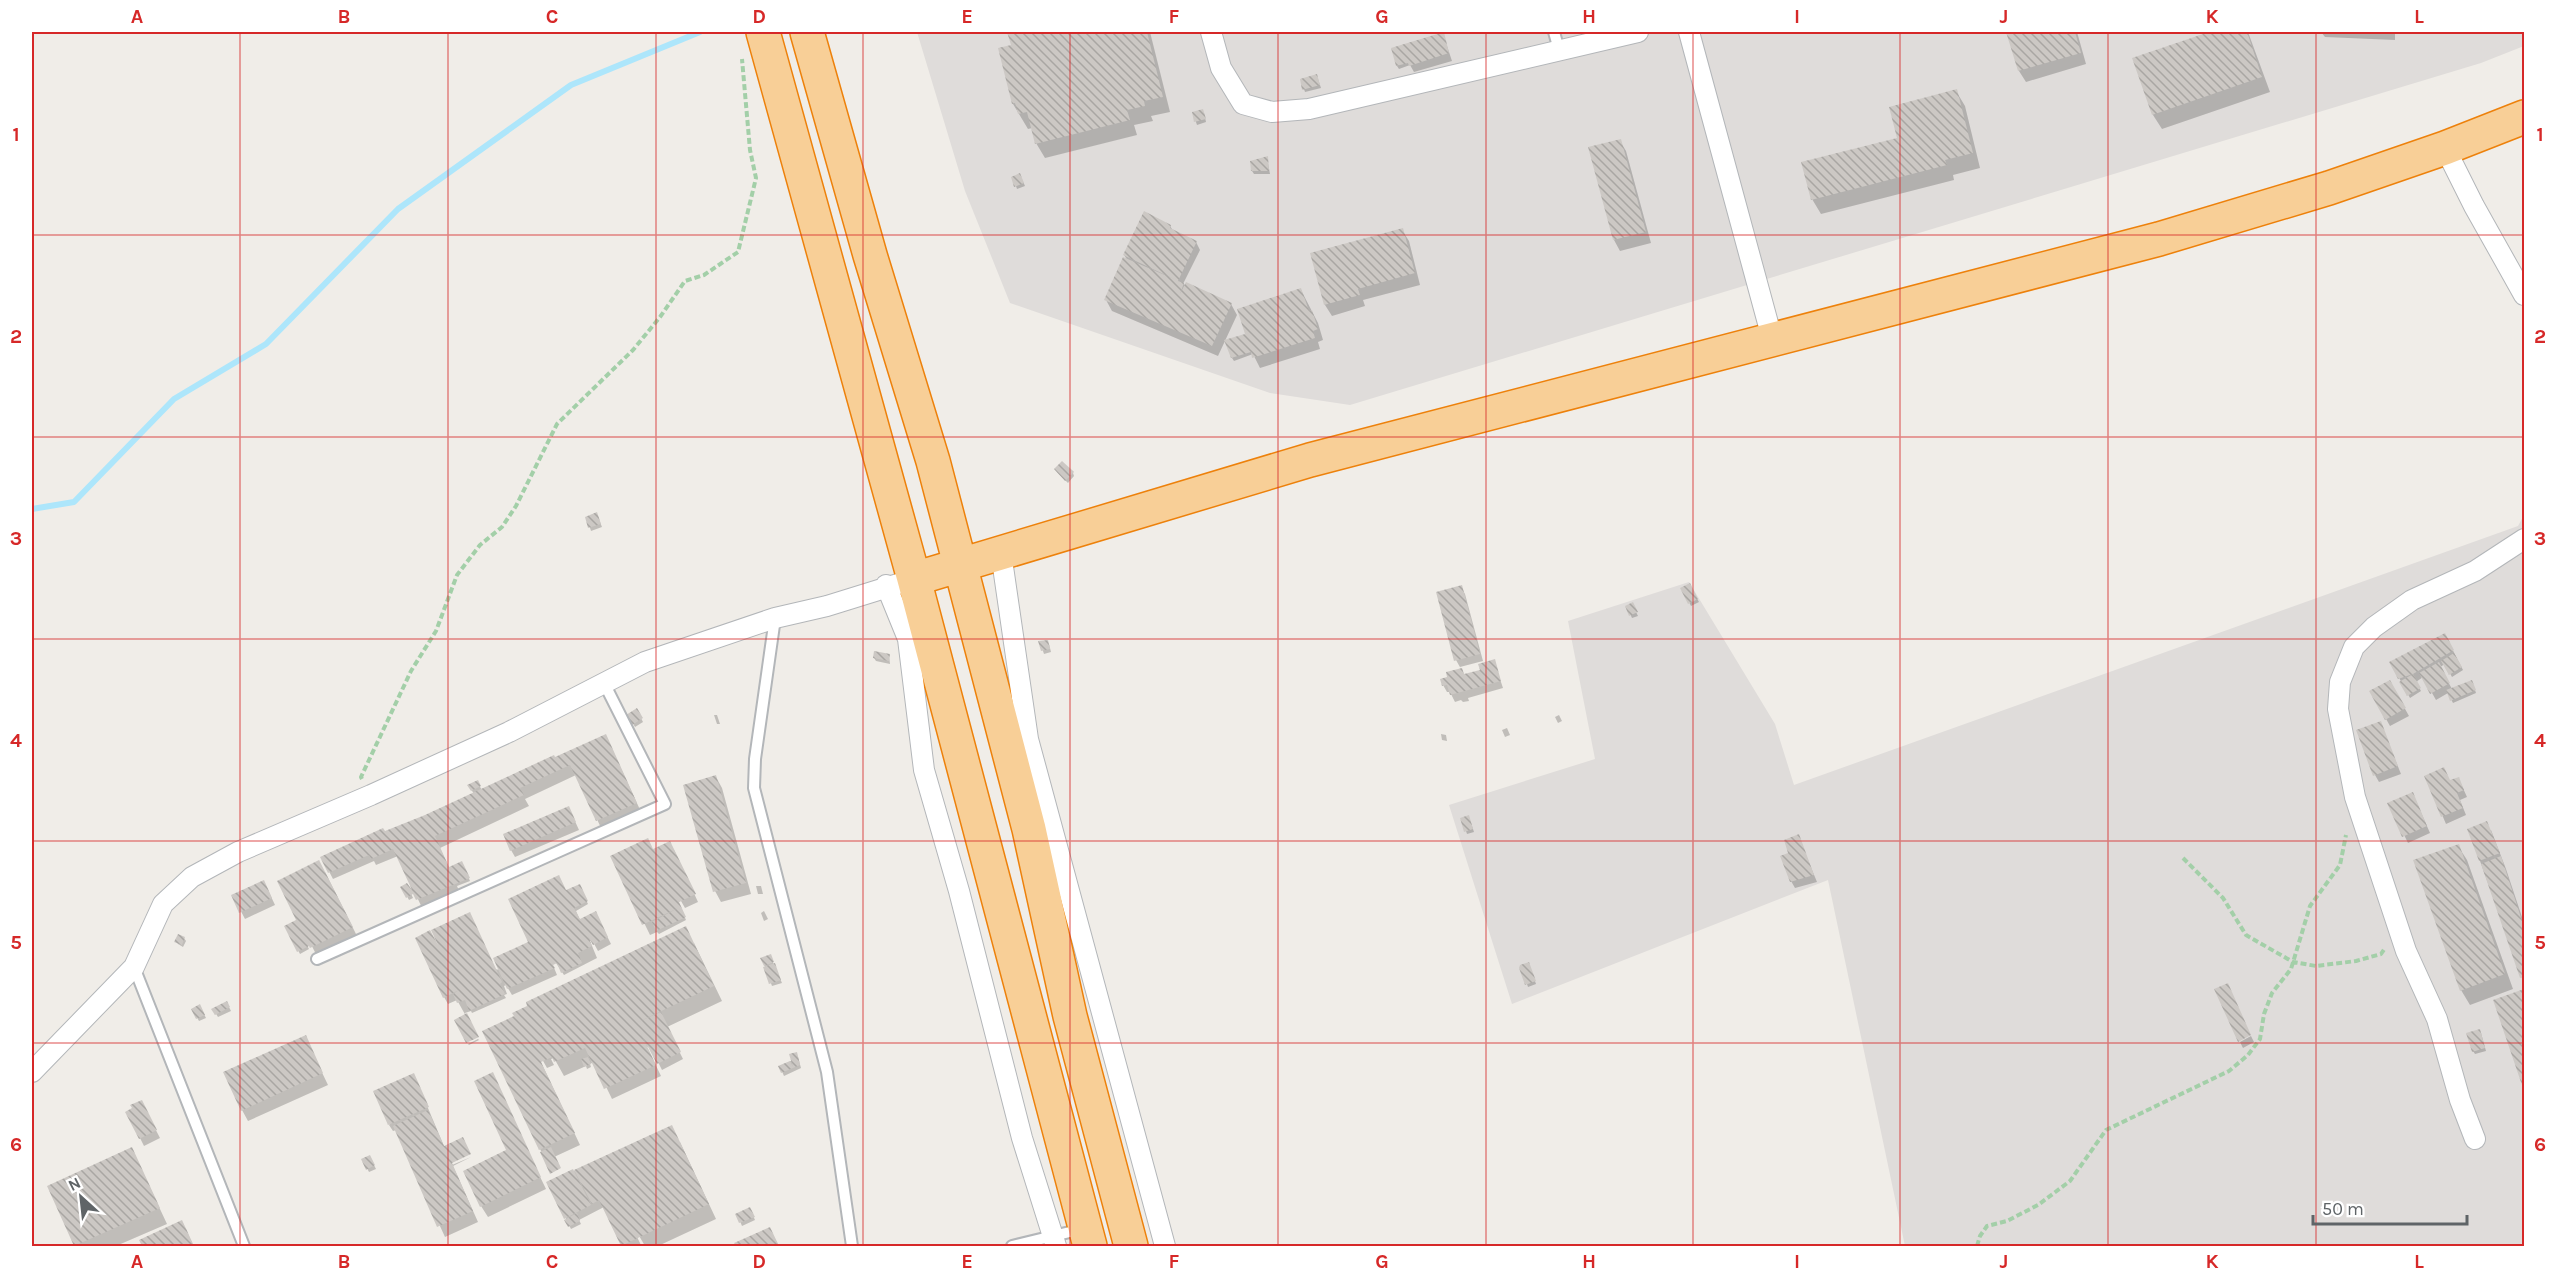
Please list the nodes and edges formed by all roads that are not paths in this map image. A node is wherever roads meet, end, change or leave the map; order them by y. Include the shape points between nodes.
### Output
1 (807, 32) edge
2 (1211, 32) edge
3 (1638, 32) edge
4 (1689, 32) edge
5 (752, 39) edge
6 (1557, 41) edge
7 (2524, 117) edge
8 (2445, 148) junction
9 (2522, 283) edge
10 (1772, 338) junction
11 (2524, 539) edge
12 (1001, 553) junction
13 (960, 565) junction
14 (900, 582) junction
15 (775, 618) junction
16 (604, 683) junction
17 (316, 959) dead end
18 (134, 967) junction
19 (32, 1072) edge
20 (2475, 1139) dead end
21 (1088, 1237) edge
22 (1055, 1242) edge
23 (244, 1246) edge
24 (852, 1246) edge
25 (1012, 1246) edge
26 (1131, 1246) edge
27 (1165, 1246) edge

1 - 13 highway
2 - 6 street via 1221,68 1243,104 1272,112 1308,109
3 - 6 street
4 - 10 street
5 - 14 highway
7 - 8 highway
8 - 9 street via 2474,206
8 - 10 highway via 2329,188 2158,239
10 - 12 highway via 1310,460
11 - 20 street via 2475,571 2412,600 2374,627 2354,647 2340,682 2338,709 2355,797 2406,951 2437,1019
12 - 13 highway
12 - 27 street via 1028,740
13 - 14 highway
13 - 26 highway via 1029,829 1070,1016
14 - 15 street
14 - 21 highway
14 - 22 street via 924,770 1022,1138
15 - 16 street via 645,662
15 - 24 lane via 754,788 827,1072
16 - 17 lane via 665,804
16 - 18 street via 509,732 238,852 192,877 162,904
18 - 19 street
18 - 23 lane
21 - 22 lane
22 - 25 lane

